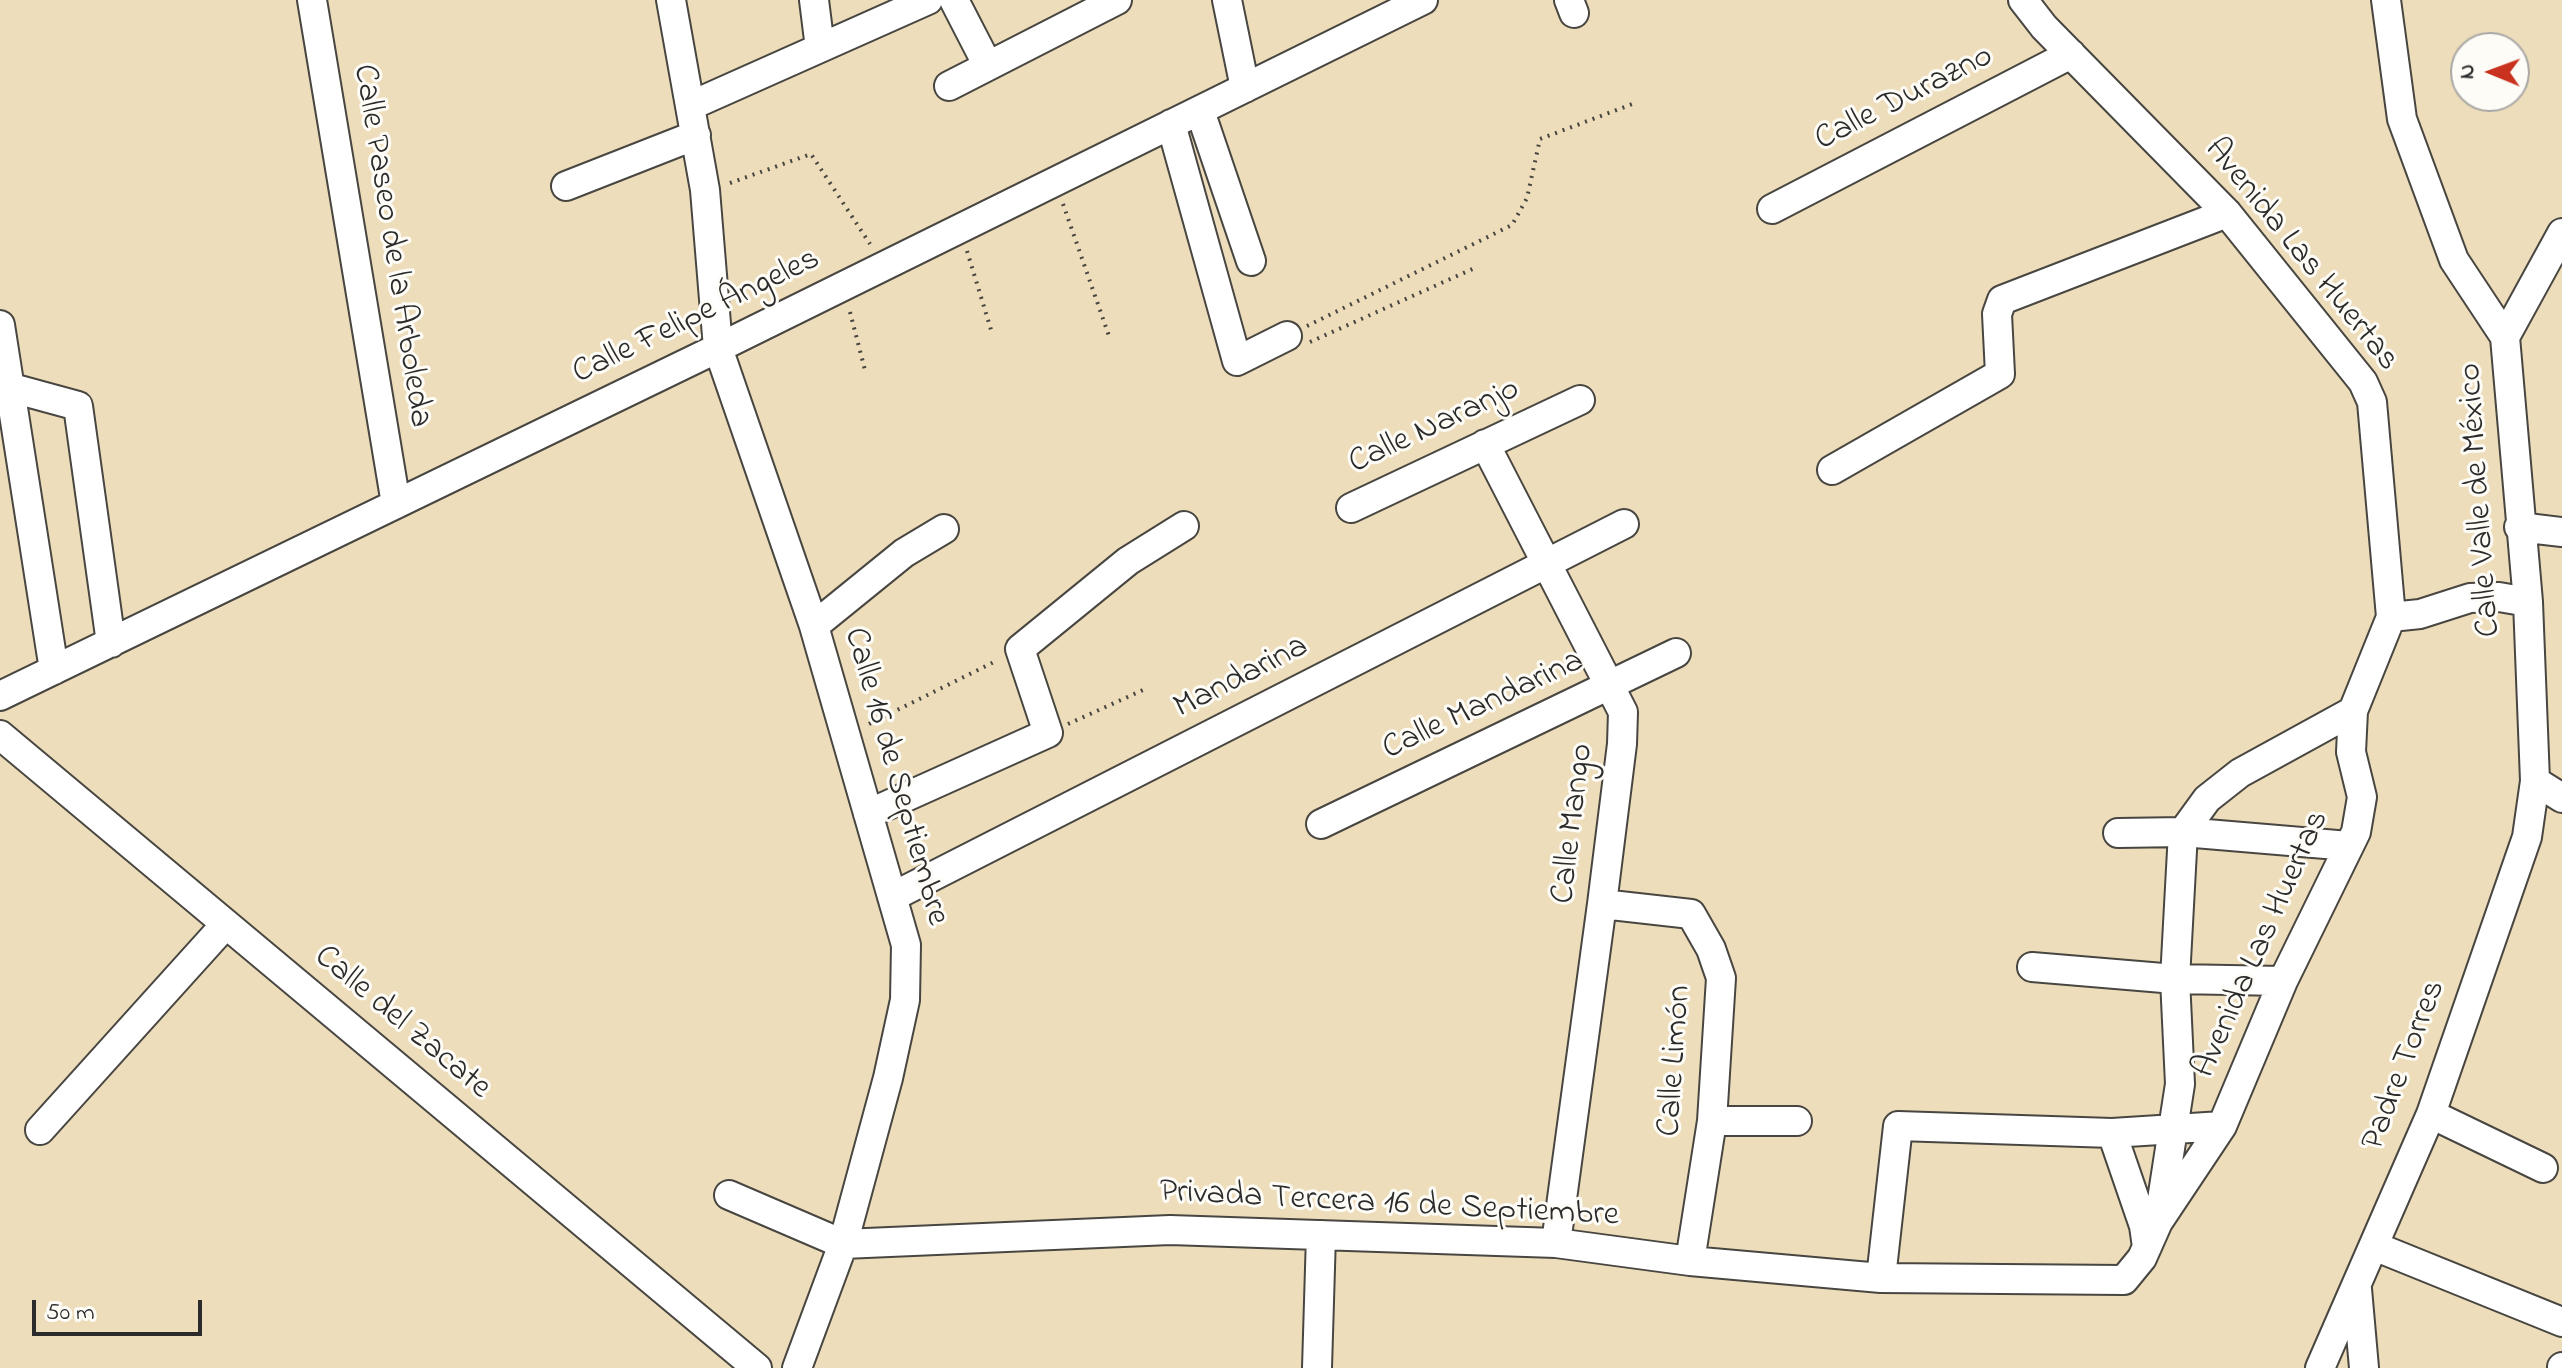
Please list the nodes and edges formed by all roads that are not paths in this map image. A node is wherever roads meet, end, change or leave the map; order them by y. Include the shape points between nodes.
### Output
1 (312, 0) edge
2 (671, 0) edge
3 (814, 0) edge
4 (928, 0) edge
5 (954, 0) edge
6 (1227, 0) edge
7 (2023, 0) edge
8 (2386, 0) edge
9 (1107, 2) edge
10 (1410, 3) edge
11 (820, 48) junction
12 (2071, 54) junction
13 (988, 66) junction
14 (949, 86) dead end
15 (1245, 88) junction
16 (690, 106) junction
17 (1200, 111) junction
18 (1171, 124) junction
19 (696, 135) junction
20 (566, 186) dead end
21 (1772, 209) dead end
22 (2227, 213) junction
23 (2562, 233) edge
24 (1251, 261) dead end
25 (0, 325) edge
26 (1287, 336) road end
27 (2505, 337) junction
28 (718, 348) junction
29 (12, 388) junction
30 (1580, 400) dead end
31 (1485, 444) junction
32 (1832, 470) dead end
33 (396, 504) junction
34 (1351, 508) dead end
35 (1624, 524) dead end
36 (1184, 526) dead end
37 (2519, 527) junction
38 (944, 529) dead end
39 (2562, 532) edge
40 (1549, 564) junction
41 (2528, 602) junction
42 (2391, 617) junction
43 (814, 626) junction
44 (111, 643) junction
45 (1676, 653) dead end
46 (54, 670) junction
47 (1610, 687) junction
48 (0, 696) edge
49 (2353, 711) junction
50 (0, 735) edge
51 (2535, 781) junction
52 (2562, 798) edge
53 (868, 814) junction
54 (1321, 824) dead end
55 (2183, 832) junction
56 (2118, 833) dead end
57 (2349, 846) junction
58 (892, 897) junction
59 (1602, 904) junction
60 (225, 925) junction
61 (2032, 967) dead end
62 (2175, 979) junction
63 (2283, 981) junction
64 (2431, 1114) junction
65 (1712, 1121) junction
66 (1797, 1121) dead end
67 (2222, 1126) junction
68 (2175, 1127) junction
69 (40, 1130) dead end
70 (2112, 1133) junction
71 (2543, 1168) dead end
72 (729, 1195) dead end
73 (2152, 1234) junction
74 (1321, 1235) junction
75 (1556, 1243) junction
76 (843, 1244) junction
77 (2374, 1246) junction
78 (1690, 1261) junction
79 (1881, 1278) junction
80 (2124, 1280) joint
81 (2356, 1287) junction
82 (2562, 1322) edge
83 (757, 1368) edge
84 (797, 1368) edge
85 (1317, 1368) edge
86 (2320, 1368) edge
87 (2364, 1368) edge

1 - 33 street, Calle Paseo de la Arboleda
2 - 16 street, Calle 16 de Septiembre
3 - 11 street
4 - 11 street
5 - 13 street
6 - 15 street
7 - 12 street, Avenida Las Huertas
8 - 27 street, Calle Valle de México via 2402,119 2454,260
9 - 13 street
10 - 15 street, Calle Felipe Ángeles
11 - 16 street
12 - 21 street, Calle Durazno
12 - 22 street, Avenida Las Huertas
13 - 14 street
15 - 17 street, Calle Felipe Ángeles
16 - 19 street, Calle 16 de Septiembre
17 - 18 street, Calle Felipe Ángeles
17 - 24 street
18 - 26 street via 1237,361
18 - 28 street, Calle Felipe Ángeles
19 - 20 street
19 - 28 street, Calle 16 de Septiembre
22 - 32 street via 2002,300 1997,314 2000,374
22 - 42 street, Avenida Las Huertas via 2363,382 2372,402
23 - 27 street
25 - 29 street
27 - 37 street, Calle Valle de México
28 - 33 street, Calle Felipe Ángeles
28 - 43 street, Calle 16 de Septiembre
29 - 44 street via 78,406
29 - 46 street
30 - 31 street, Calle Naranjo
31 - 34 street, Calle Naranjo
31 - 40 street, Calle Mango
33 - 44 street, Calle Felipe Ángeles
35 - 40 street, Mandarina
36 - 53 street via 1128,561 1020,649 1048,733
37 - 39 street
37 - 41 street, Calle Valle de México
38 - 43 street via 904,553
40 - 47 street, Calle Mango
40 - 58 street, Mandarina
41 - 42 street via 2470,598
41 - 51 street, Calle Valle de México
42 - 49 street, Avenida Las Huertas
43 - 53 street, Calle 16 de Septiembre
44 - 46 street, Calle Felipe Ángeles
45 - 47 street, Calle Mandarina
46 - 48 street, Calle Felipe Ángeles
47 - 54 street, Calle Mandarina
47 - 59 street, Calle Mango via 1623,712 1622,744
49 - 55 street via 2240,773 2207,799
49 - 57 street, Avenida Las Huertas via 2351,752 2362,797
50 - 60 street, Calle del Zacate
51 - 52 street
51 - 64 street, Padre Torres via 2527,837
53 - 58 street, Calle 16 de Septiembre
55 - 56 street
55 - 57 street
55 - 62 street
57 - 63 street, Avenida Las Huertas
58 - 76 street, Calle 16 de Septiembre via 906,945 905,1000
59 - 65 street, Calle Limón via 1691,914 1711,949 1721,978
59 - 75 street, Calle Mango
60 - 69 street
60 - 83 street, Calle del Zacate
61 - 62 street
62 - 63 street
62 - 68 street via 2180,1084
63 - 67 street, Avenida Las Huertas
64 - 71 street
64 - 77 street, Padre Torres
65 - 66 street
65 - 78 street, Calle Limón
67 - 68 street
67 - 73 street, Avenida Las Huertas
68 - 70 street
68 - 73 street
70 - 73 street via 2144,1226
70 - 79 street via 1898,1126
72 - 76 street
73 - 80 street, Avenida Las Huertas
74 - 75 street, Privada Tercera 16 de Septiembre
74 - 76 street, Privada Tercera 16 de Septiembre via 1112,1231
74 - 85 street
75 - 78 street, Privada Tercera 16 de Septiembre
76 - 84 street, Calle 16 de Septiembre
77 - 81 street, Padre Torres
77 - 82 street
78 - 79 street, Privada Tercera 16 de Septiembre
79 - 80 street, Privada Tercera 16 de Septiembre
81 - 86 street, Padre Torres
81 - 87 street

